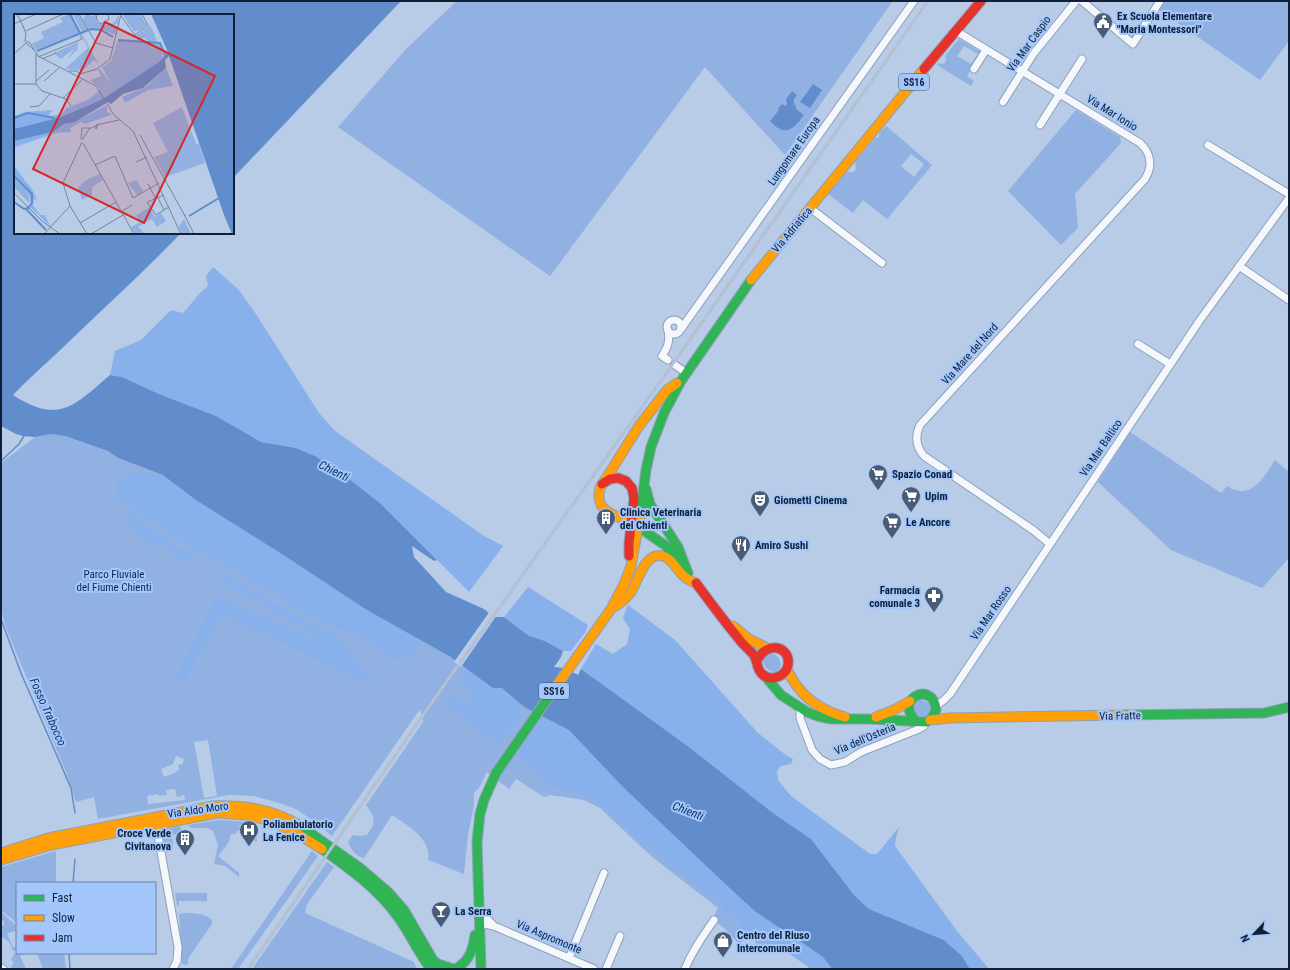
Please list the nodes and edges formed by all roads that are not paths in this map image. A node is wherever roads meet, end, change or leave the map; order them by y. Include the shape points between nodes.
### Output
1 (914, 1) edge
2 (981, 1) edge
3 (1076, 1) edge
4 (1082, 1) edge
5 (1160, 1) edge
6 (956, 32) junction
7 (986, 50) junction
8 (1082, 59) dead end
9 (974, 69) dead end
10 (1022, 71) junction
11 (1060, 94) junction
12 (1003, 102) dead end
13 (1040, 125) dead end
14 (1208, 145) dead end
15 (1148, 154) joint
16 (1289, 194) edge
17 (1289, 198) edge
18 (810, 208) junction
19 (882, 263) dead end
20 (1239, 266) junction
21 (1289, 300) edge
22 (692, 314) junction
23 (677, 321) junction
24 (681, 329) junction
25 (668, 330) junction
26 (1138, 344) dead end
27 (665, 358) dead end
28 (1170, 364) junction
29 (675, 365) dead end
30 (686, 373) junction
31 (681, 381) junction
32 (645, 483) junction
33 (602, 484) junction
34 (625, 520) dead end
35 (643, 530) dead end
36 (1050, 544) junction
37 (631, 566) junction
38 (688, 573) junction
39 (696, 583) junction
40 (609, 612) junction
41 (725, 621) junction
42 (767, 648) junction
43 (757, 661) junction
44 (787, 669) junction
45 (765, 676) junction
46 (910, 701) junction
47 (934, 703) junction
48 (1289, 707) edge
49 (800, 708) junction
50 (950, 718) junction
51 (852, 719) junction
52 (869, 719) junction
53 (923, 721) junction
54 (179, 816) junction
55 (156, 824) junction
56 (118, 827) junction
57 (100, 831) junction
58 (1, 853) edge
59 (1, 860) edge
60 (604, 873) dead end
61 (478, 886) junction
62 (478, 903) junction
63 (714, 920) dead end
64 (494, 926) junction
65 (479, 928) junction
66 (620, 936) dead end
67 (569, 958) junction
68 (173, 969) edge
69 (432, 969) edge
70 (459, 969) edge
71 (481, 969) edge
72 (594, 969) edge
73 (606, 969) edge
74 (685, 969) edge

1 - 22 street, Lungomare Europa
2 - 6 main road, Via Adriatica / SS16
3 - 10 street, Via Mar Caspio via 1034,52
4 - 5 street via 1133,44
6 - 7 street, Via Mar Ionio
6 - 18 main road, Via Adriatica / SS16
7 - 9 street
7 - 10 street, Via Mar Ionio
8 - 11 street
10 - 11 street, Via Mar Ionio
10 - 12 street, Via Mar Caspio
11 - 13 street
11 - 15 street, Via Mar Ionio via 1140,143
14 - 16 street
15 - 36 street, Via Mare del Nord via 1150,167 1145,178 920,424 917,434 917,445 924,456
17 - 20 street, Via Mar Baltico
18 - 19 street
18 - 30 main road, Via Adriatica / SS16 via 752,279
20 - 21 street
20 - 28 street, Via Mar Baltico
22 - 23 street
22 - 24 street, Lungomare Europa
23 - 24 street
23 - 25 street via 669,322
24 - 25 street via 674,334
25 - 27 street
26 - 28 street
28 - 36 street, Via Mar Baltico
29 - 30 street
30 - 31 main road, Via Adriatica / SS16
31 - 32 main road, Via Adriatica / SS16 via 657,430
31 - 33 main road via 667,390 639,426
32 - 37 main road, SS16
32 - 38 main road via 650,504 678,547
33 - 34 main road via 598,494 600,504 607,512
33 - 37 main road via 618,478 626,481 632,488 634,498 629,543
35 - 38 main road, Via Fratte via 666,546
36 - 47 street, Via Mar Rosso via 950,694 944,700
37 - 40 main road, SS16
38 - 39 main road, Via Fratte
39 - 40 main road via 684,577 667,558 655,556 645,565 626,598
39 - 41 main road, Via Fratte
40 - 61 main road, SS16 via 488,788 480,814 477,841
41 - 42 main road, Via Fratte
41 - 43 main road, Via Fratte
42 - 43 main road via 761,652
42 - 44 main road, Via Fratte via 784,651 788,660
43 - 45 main road, Via Fratte via 759,670
44 - 45 main road via 778,677
44 - 51 main road, Via Fratte via 803,694 830,711
45 - 49 main road, Via Fratte via 781,695
46 - 47 main road, Via Fratte via 921,694 927,695
46 - 52 main road, Via Fratte via 885,715
46 - 53 main road via 910,716
47 - 50 main road
47 - 53 main road via 934,715
48 - 50 main road, Via Fratte via 1264,713
49 - 51 main road, Via Fratte via 823,718
49 - 53 street, Via dell'Osteria via 800,718 812,750 820,759 831,765 845,762 860,752 920,729 924,726
50 - 53 main road, Via Fratte
51 - 52 main road, Via Fratte
52 - 53 main road, Via Fratte
54 - 55 main road, Via Aldo Moro
54 - 56 main road, Via Aldo Moro
54 - 69 main road, Via Aldo Moro via 217,813 260,817 276,822 310,841 357,875 383,899 407,929
54 - 70 main road, Via Aldo Moro via 213,806 241,806 276,814 303,826 357,865 393,897 410,920 433,960 438,964
55 - 56 main road, Via Aldo Moro
55 - 68 street via 178,947
56 - 57 main road, Via Aldo Moro
57 - 58 main road, Via Aldo Moro via 48,838
57 - 59 main road, Via Aldo Moro
60 - 67 street
61 - 62 main road, SS16
61 - 70 main road, SS16 via 475,939 470,954
62 - 64 street, Via Aspromonte
62 - 65 main road, SS16
63 - 74 street via 690,956
64 - 65 street via 485,924
64 - 67 street, Via Aspromonte
65 - 71 main road, SS16
66 - 73 street
67 - 72 street, Via Aspromonte

